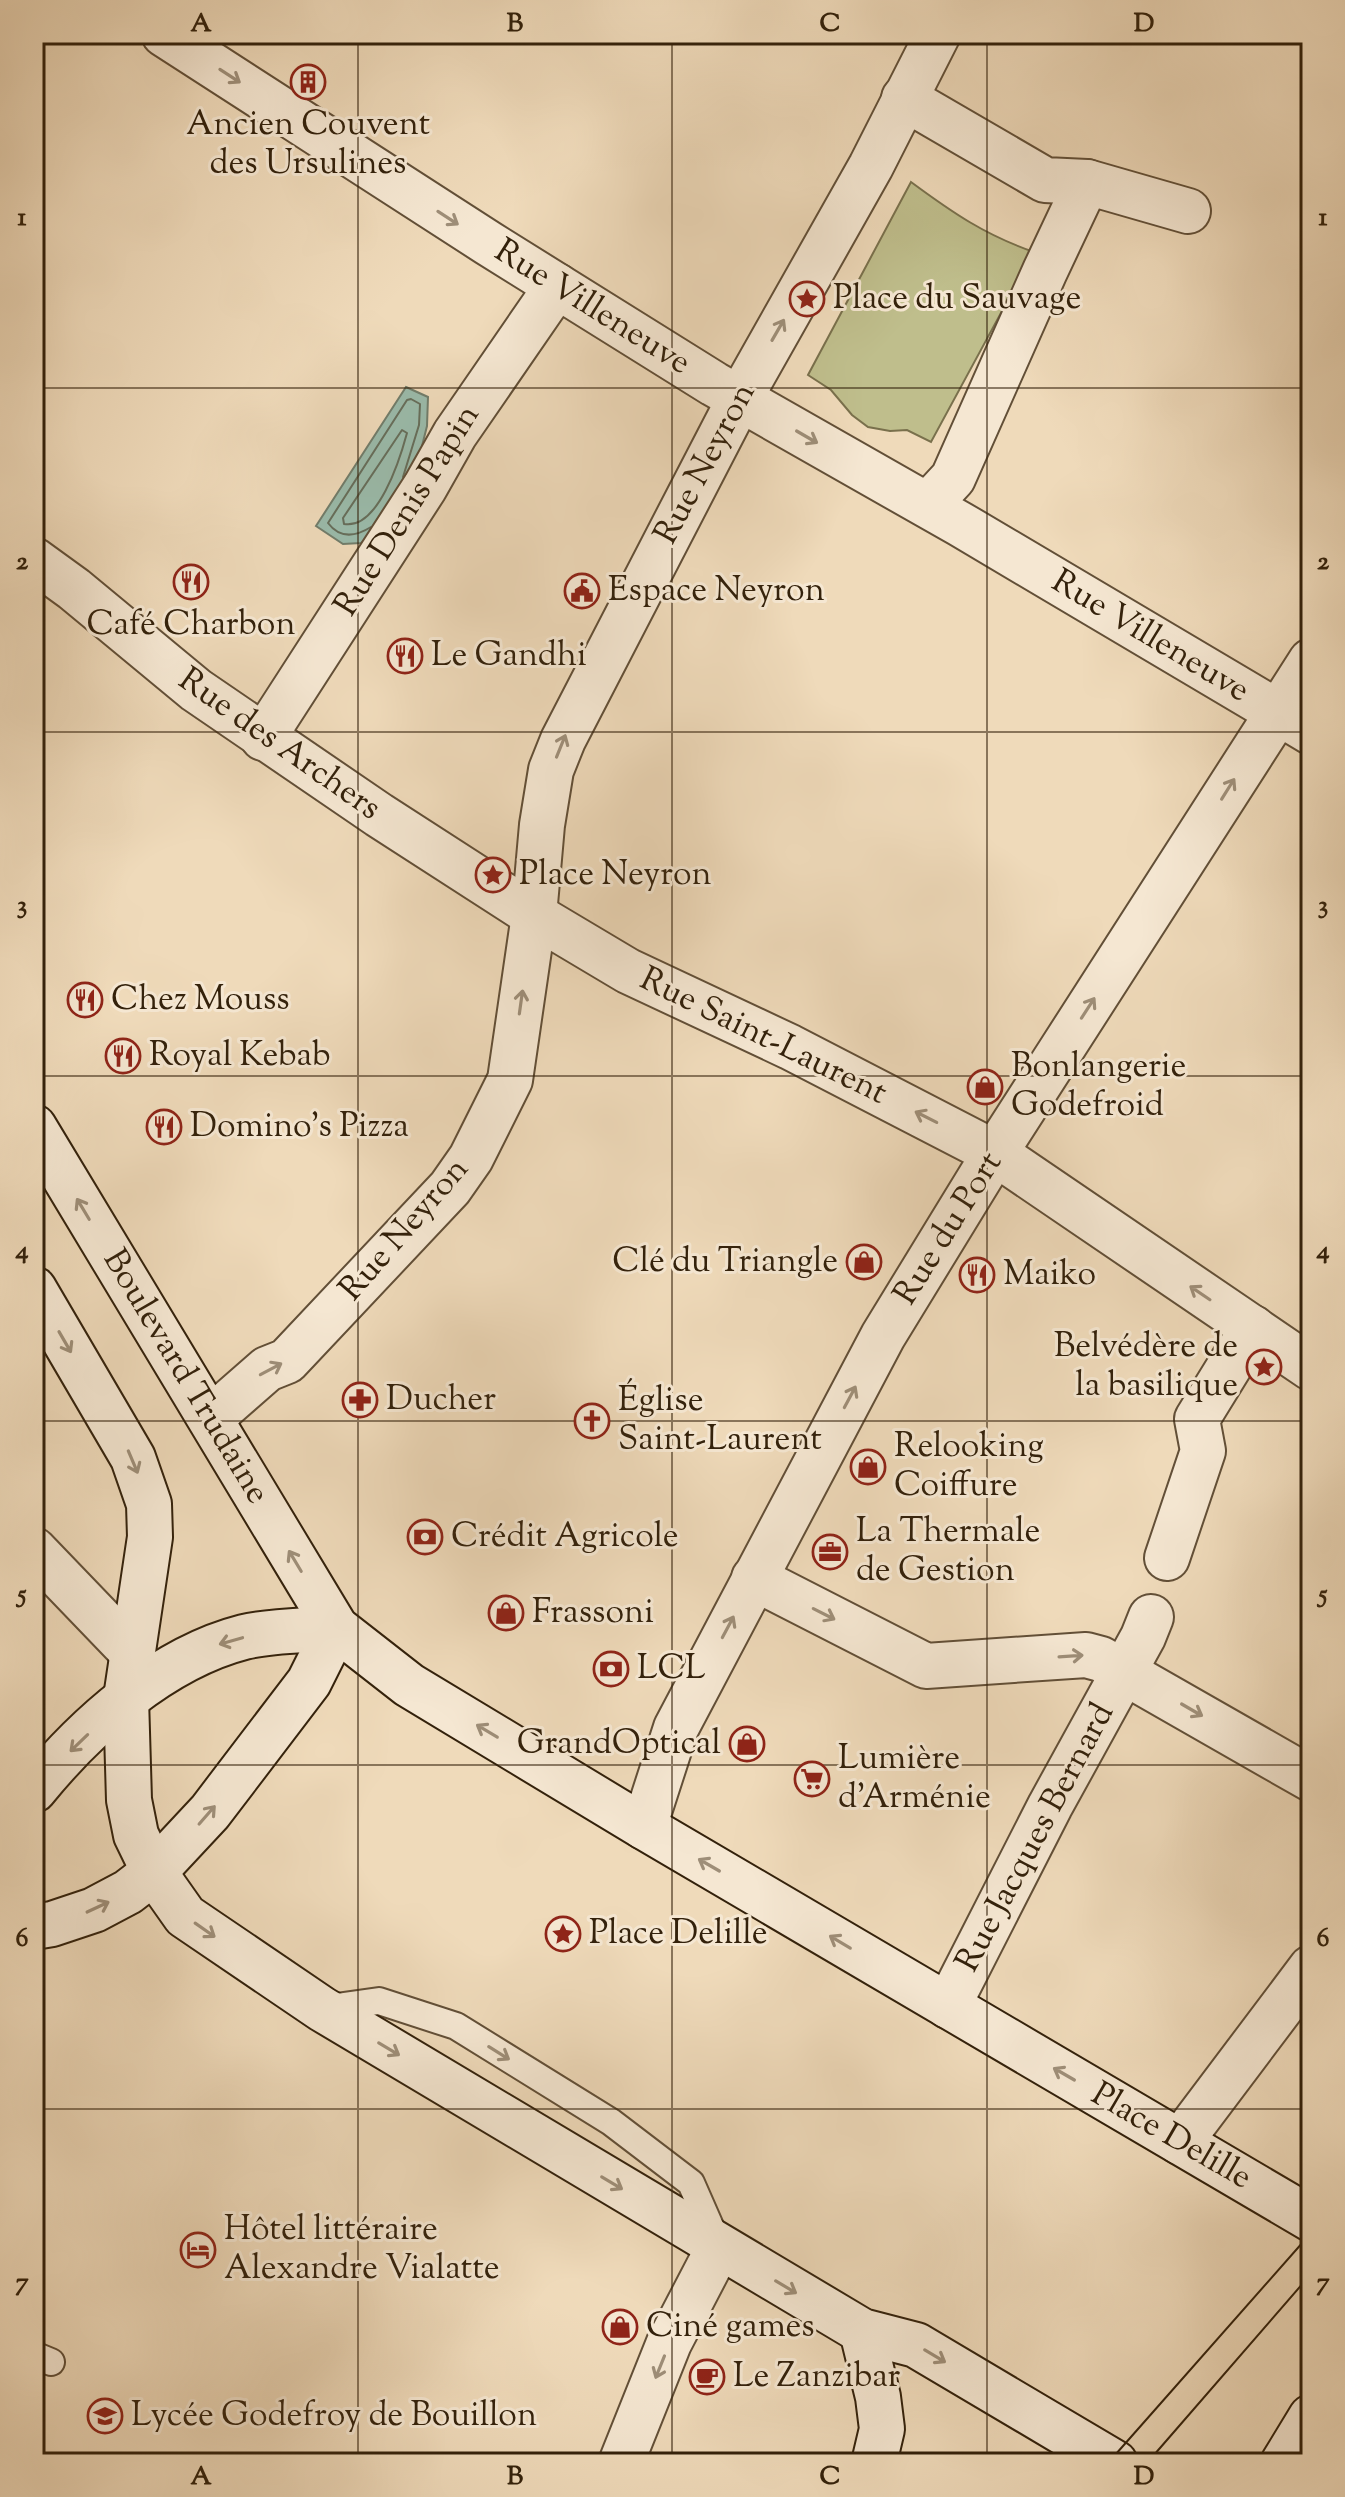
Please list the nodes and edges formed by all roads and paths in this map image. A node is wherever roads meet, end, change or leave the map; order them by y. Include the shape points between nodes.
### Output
1 (164, 34) edge
2 (938, 34) edge
3 (904, 98) junction
4 (1087, 182) junction
5 (1188, 211) dead end
6 (557, 286) junction
7 (740, 398) junction
8 (928, 505) junction
9 (34, 560) edge
10 (1311, 661) edge
11 (1294, 722) edge
12 (263, 738) junction
13 (534, 915) junction
14 (34, 1127) edge
15 (995, 1153) junction
16 (34, 1289) edge
17 (1253, 1328) junction
18 (1311, 1368) edge
19 (211, 1418) junction
20 (34, 1550) edge
21 (1167, 1558) dead end
22 (754, 1578) junction
23 (1151, 1617) dead end
24 (336, 1628) junction
25 (133, 1653) junction
26 (1125, 1671) junction
27 (126, 1698) junction
28 (1311, 1779) edge
29 (34, 1790) edge
30 (644, 1827) junction
31 (154, 1872) junction
32 (34, 1927) edge
33 (1311, 1968) edge
34 (948, 2006) junction
35 (1180, 2142) junction
36 (1311, 2219) edge
37 (719, 2247) junction
38 (862, 2331) junction
39 (1311, 2417) edge
40 (621, 2463) edge
41 (874, 2463) edge
42 (1115, 2463) edge
43 (1283, 2463) edge

1 -> 6 street, Rue Villeneuve
2 - 3 street, Rue Neyron
3 - 4 street via 1045,180
7 -> 3 street, Rue Neyron
4 - 5 street
4 - 8 street via 953,478
6 - 7 street, Rue Villeneuve
6 - 12 street, Rue Denis Papin via 455,434
7 -> 8 street, Rue Villeneuve
13 -> 7 street, Rue Neyron via 551,770
8 - 11 street, Rue Villeneuve
9 - 12 street, Rue des Archers
10 - 11 street, Rue du Port
15 -> 11 street, Rue du Port
12 - 13 street, Rue des Archers
15 -> 13 street, Rue Saint-Laurent via 628,971
19 -> 13 street, Rue Neyron via 267,1369 287,1361 450,1188 471,1158 510,1080
19 -> 14 street, Boulevard Trudaine
17 -> 15 street, Rue Saint-Laurent
22 -> 15 street, Rue du Port via 883,1336
16 -> 25 street via 133,1458 149,1504 150,1537
17 - 18 street, Rue Saint-Laurent
17 - 21 street via 1197,1419 1203,1451
24 -> 19 street, Boulevard Trudaine
20 - 25 street
22 -> 26 street via 926,1666 1086,1655
30 -> 22 street, Rue du Port via 676,1728
23 - 26 street, Rue Jacques Bernard
24 -> 27 street via 248,1636 215,1646
30 -> 24 street, Place Delille via 409,1685
31 -> 24 street via 210,1812 309,1682
25 - 27 street
26 -> 28 street
26 - 34 street, Rue Jacques Bernard
27 -> 29 street
27 - 31 street via 129,1800 136,1835
34 -> 30 street, Place Delille
32 -> 31 street via 94,1910
31 -> 37 street via 185,1916 322,2009
33 - 35 street
35 -> 34 street, Place Delille
35 - 36 street, Place Delille
37 -> 38 street
37 -> 40 street via 669,2343
38 - 41 street via 881,2418
38 -> 42 street via 916,2345
39 - 43 street

